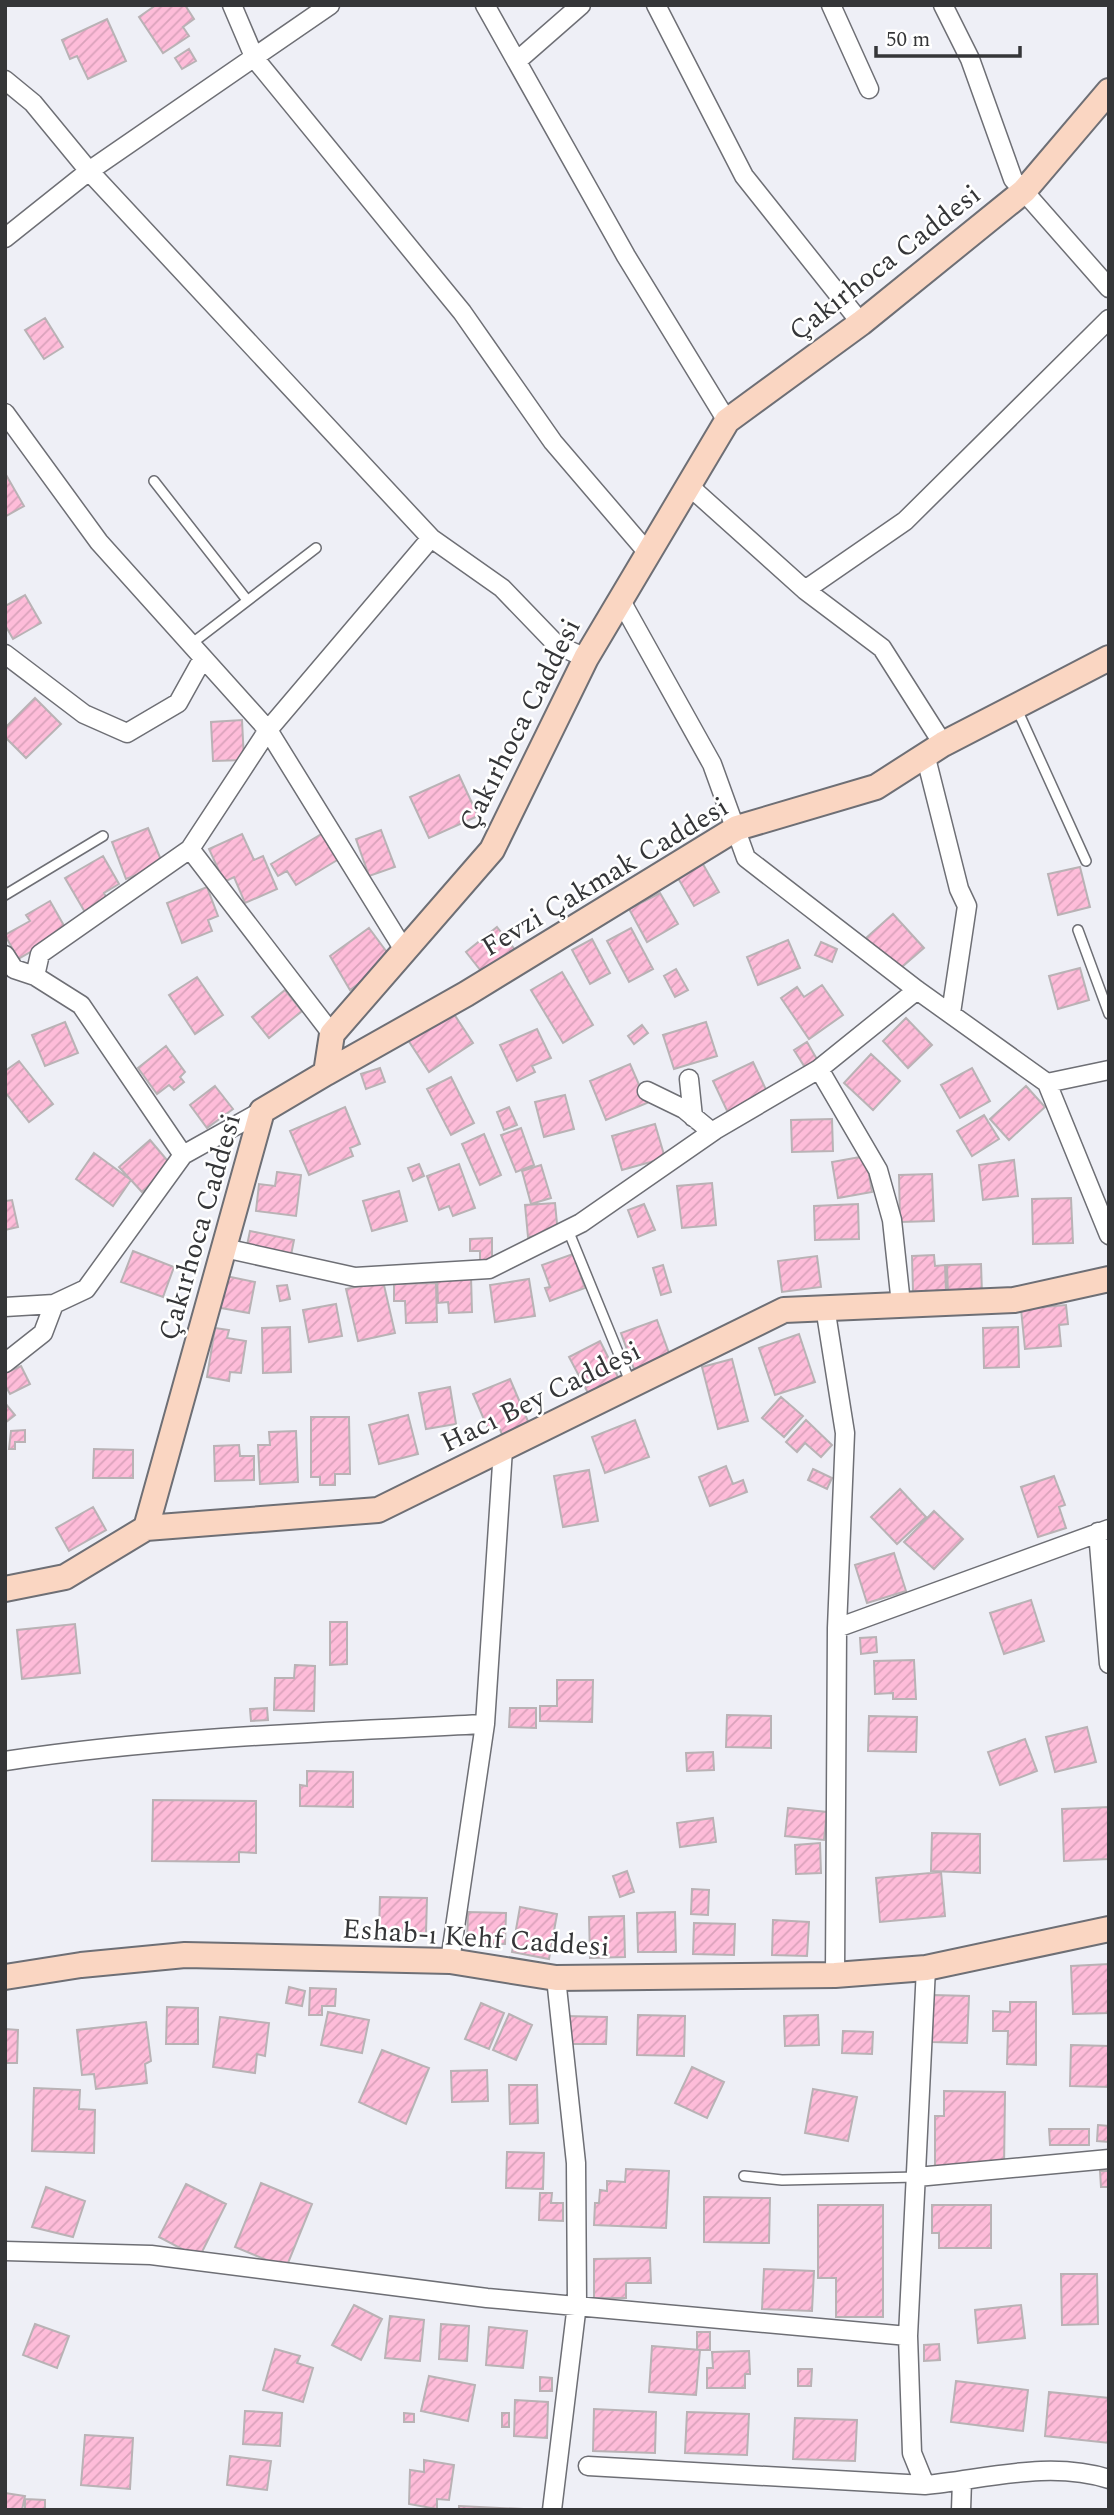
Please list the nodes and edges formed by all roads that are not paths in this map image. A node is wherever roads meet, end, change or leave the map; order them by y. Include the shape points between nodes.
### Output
1 (232, 5) edge
2 (330, 5) edge
3 (485, 5) edge
4 (581, 5) edge
5 (656, 5) edge
6 (831, 5) edge
7 (943, 5) edge
8 (255, 59) junction
9 (517, 61) junction
10 (5, 80) edge
11 (869, 89) dead end
12 (1109, 91) edge
13 (89, 172) junction
14 (1024, 191) junction
15 (5, 238) edge
16 (1109, 288) edge
17 (1109, 319) edge
18 (861, 323) junction
19 (5, 413) edge
20 (727, 421) junction
21 (154, 481) dead end
22 (688, 485) junction
23 (431, 538) junction
24 (316, 548) dead end
25 (648, 553) junction
26 (805, 590) junction
27 (621, 599) junction
28 (247, 600) junction
29 (191, 644) junction
30 (5, 654) edge
31 (586, 658) junction
32 (1109, 658) edge
33 (203, 659) junction
34 (1015, 706) junction
35 (268, 730) junction
36 (934, 751) junction
37 (737, 828) junction
38 (103, 836) dead end
39 (190, 849) junction
40 (1086, 861) dead end
41 (5, 895) edge
42 (1078, 930) dead end
43 (404, 950) junction
44 (5, 955) edge
45 (36, 976) junction
46 (917, 990) junction
47 (951, 1013) junction
48 (1109, 1014) edge
49 (332, 1034) junction
50 (819, 1069) junction
51 (1109, 1070) edge
52 (326, 1073) junction
53 (689, 1079) dead end
54 (1047, 1083) junction
55 (647, 1091) dead end
56 (262, 1111) junction
57 (693, 1117) junction
58 (712, 1132) junction
59 (183, 1155) junction
60 (568, 1230) junction
61 (1109, 1235) edge
62 (224, 1248) junction
63 (1109, 1279) edge
64 (54, 1304) junction
65 (901, 1304) junction
66 (5, 1307) edge
67 (825, 1307) junction
68 (5, 1363) edge
69 (632, 1385) junction
70 (503, 1449) junction
71 (146, 1528) junction
72 (1103, 1531) edge
73 (5, 1589) edge
74 (837, 1628) junction
75 (1109, 1664) edge
76 (485, 1724) junction
77 (5, 1761) edge
78 (1109, 1929) edge
79 (450, 1961) junction
80 (926, 1968) junction
81 (835, 1975) junction
82 (5, 1977) edge
83 (556, 1978) junction
84 (1109, 2159) edge
85 (744, 2176) dead end
86 (917, 2177) junction
87 (5, 2251) edge
88 (577, 2304) junction
89 (908, 2336) junction
90 (588, 2466) dead end
91 (1109, 2479) edge
92 (962, 2481) junction
93 (925, 2485) junction
94 (552, 2510) edge
95 (961, 2510) edge

1 - 8 street
2 - 8 street
3 - 9 street
4 - 9 street
5 - 18 street via 744,176
6 - 11 street
7 - 14 street via 970,59 1013,179
8 - 13 street
8 - 25 street via 462,313 553,442
9 - 20 street via 626,256
10 - 13 street via 33,103
12 - 14 street, Çakırhoca Caddesi
13 - 15 street
13 - 23 street
14 - 16 street
14 - 18 street, Çakırhoca Caddesi
17 - 26 street via 905,521
18 - 20 street, Çakırhoca Caddesi
19 - 29 street via 99,542
20 - 22 street, Çakırhoca Caddesi
21 - 28 lane
22 - 25 street, Çakırhoca Caddesi
22 - 26 street
23 - 31 street via 502,588 557,645
23 - 35 street
24 - 28 lane
25 - 27 street, Çakırhoca Caddesi
26 - 36 street via 882,648
27 - 31 street, Çakırhoca Caddesi
27 - 37 street via 712,764
28 - 29 lane
29 - 33 street
30 - 33 street via 84,714 127,733 178,703
31 - 43 street, Çakırhoca Caddesi via 492,850
32 - 34 street, Fevzi Çakmak Caddesi
33 - 35 street
34 - 36 street, Fevzi Çakmak Caddesi
34 - 40 lane
35 - 39 street
35 - 43 street
36 - 37 street, Fevzi Çakmak Caddesi via 876,787
36 - 47 street via 959,889 967,906
37 - 46 street via 746,858
37 - 52 street, Fevzi Çakmak Caddesi via 466,994
38 - 41 lane
39 - 45 street via 40,954
39 - 49 street
42 - 48 lane
43 - 49 street, Çakırhoca Caddesi
44 - 45 street via 14,969
45 - 59 street via 81,1005
46 - 47 street
46 - 50 street
47 - 54 street
49 - 52 street
50 - 58 street
50 - 65 street via 878,1170 892,1220
51 - 54 street
52 - 56 street, Çakırhoca Caddesi
53 - 57 street
54 - 61 street
55 - 57 street
56 - 59 street
56 - 62 street, Çakırhoca Caddesi
57 - 58 street
58 - 60 street
59 - 64 street via 86,1289
60 - 62 street via 489,1269 355,1277
60 - 69 lane
62 - 71 street, Çakırhoca Caddesi
63 - 65 street, Hacı Bey Caddesi via 1014,1300
64 - 66 street
64 - 68 street via 43,1333
65 - 67 street, Hacı Bey Caddesi
67 - 69 street, Hacı Bey Caddesi via 784,1310
67 - 74 street via 845,1433
69 - 70 street, Hacı Bey Caddesi
70 - 71 street, Hacı Bey Caddesi via 378,1510
70 - 76 street
71 - 73 street, Hacı Bey Caddesi via 65,1577
72 - 74 street
72 - 75 street
74 - 81 street
76 - 77 street via 124,1745
76 - 79 street
78 - 80 street, Eshab-ı Kehf Caddesi
79 - 82 street, Eshab-ı Kehf Caddesi via 185,1955
79 - 83 street, Eshab-ı Kehf Caddesi
80 - 81 street, Eshab-ı Kehf Caddesi
80 - 86 street
81 - 83 street, Eshab-ı Kehf Caddesi
83 - 88 street via 576,2163
84 - 86 street
85 - 86 lane
86 - 89 street
87 - 88 street via 151,2255 487,2298
88 - 89 street
88 - 94 street
89 - 93 street via 912,2453
90 - 93 street
91 - 92 street via 1070,2471 1016,2472
92 - 93 street
92 - 95 street

